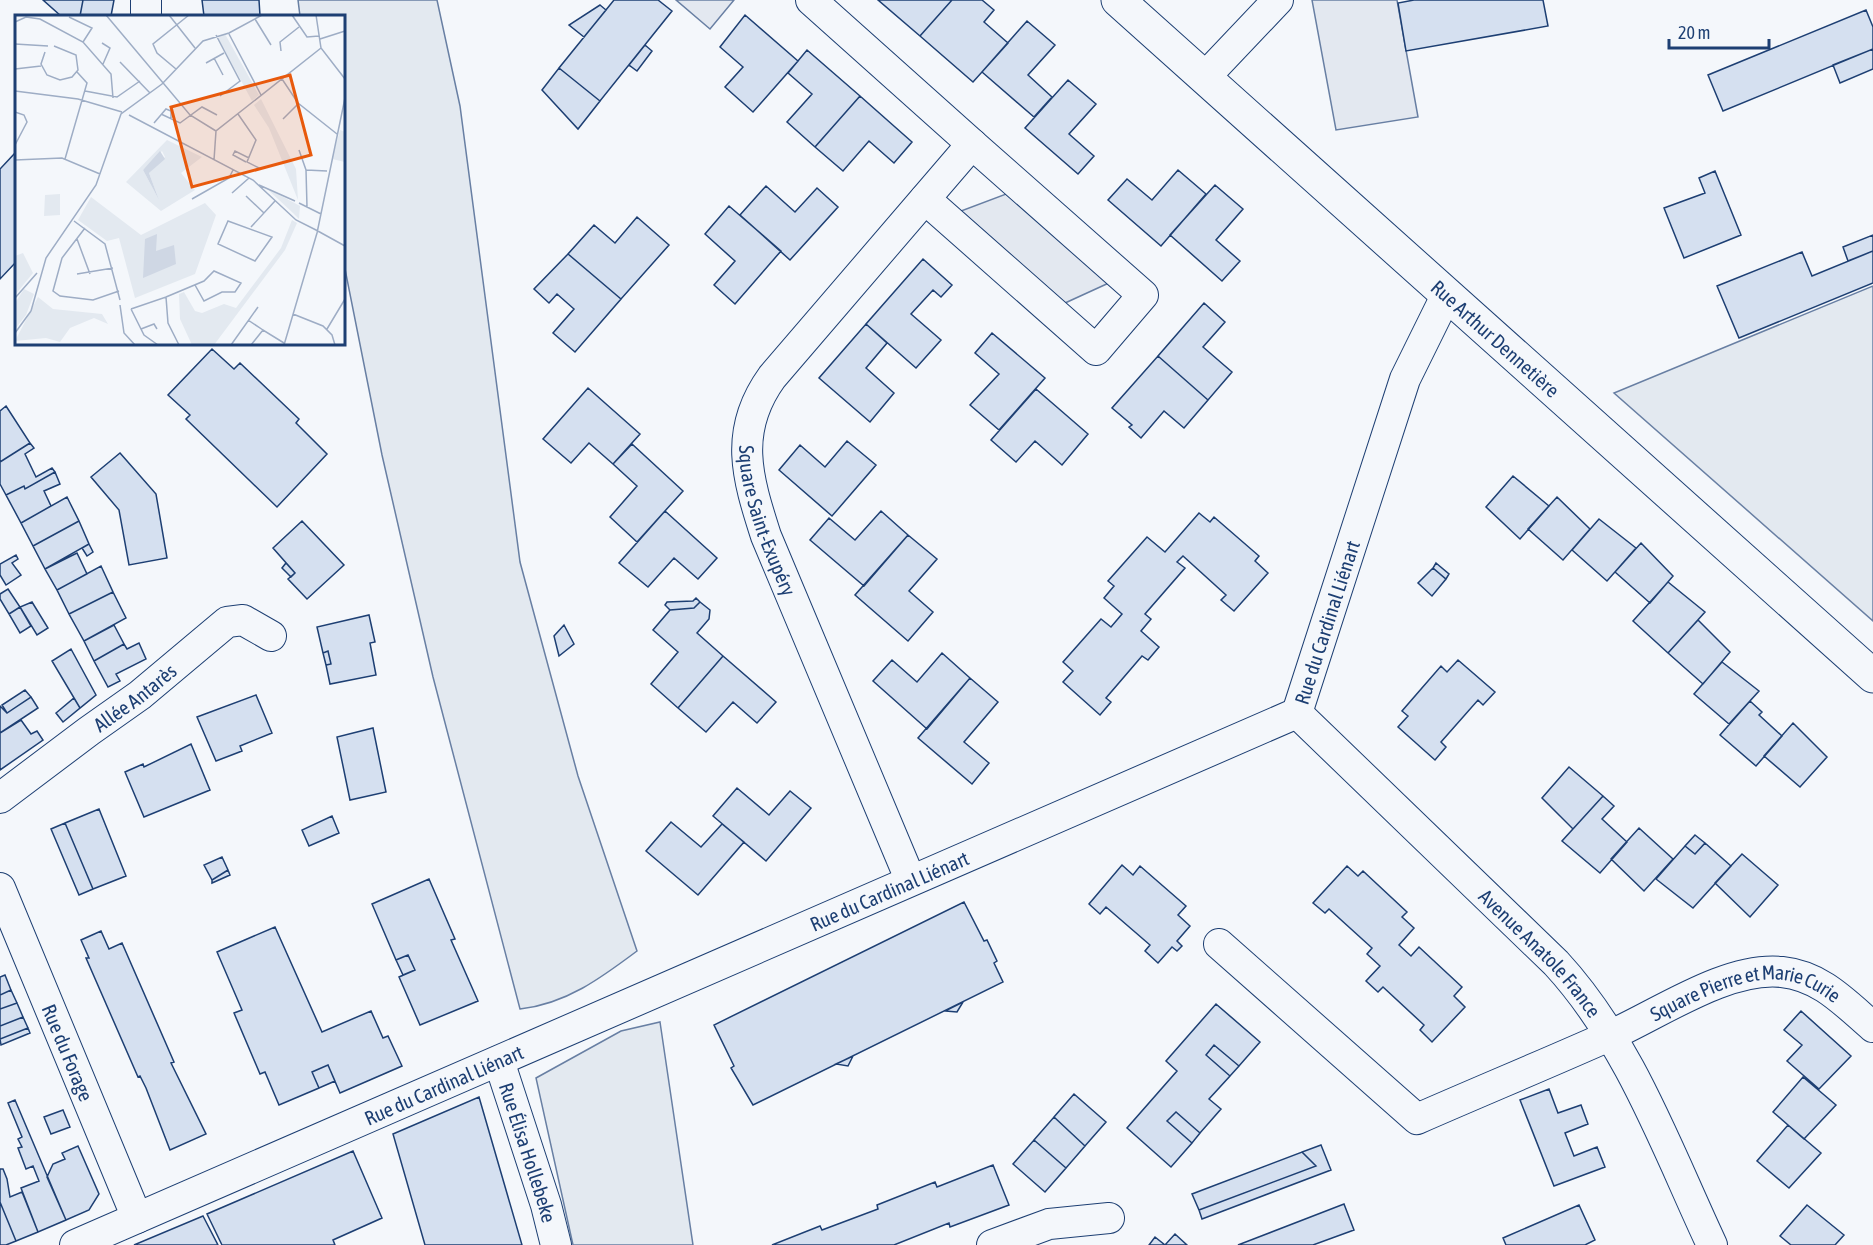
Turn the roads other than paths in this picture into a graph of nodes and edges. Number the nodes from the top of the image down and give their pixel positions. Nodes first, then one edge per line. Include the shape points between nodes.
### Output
1 (811, 0) edge
2 (1118, 0) edge
3 (1278, 0) edge
4 (1204, 78) junction
5 (972, 144) junction
6 (925, 199) junction
7 (1446, 296) junction
8 (272, 636) dead end
9 (1873, 676) edge
10 (1297, 712) junction
11 (0, 798) edge
12 (910, 879) junction
13 (0, 888) edge
14 (1219, 944) dead end
15 (1873, 1027) edge
16 (1611, 1035) junction
17 (508, 1057) junction
18 (137, 1218) junction
19 (1109, 1218) dead end
20 (75, 1245) edge
21 (556, 1245) edge
22 (992, 1245) edge
23 (1712, 1245) edge

1 - 5 street
2 - 4 street, Rue Arthur Dennetière
3 - 4 street
4 - 7 street, Rue Arthur Dennetière
5 - 6 street, Square Saint-Exupéry
5 - 6 street via 1143,296 1096,350
6 - 12 street, Square Saint-Exupéry via 772,377 760,394 747,432 752,489 766,536
7 - 9 street, Rue Arthur Dennetière
7 - 10 street, Rue du Cardinal Liénart via 1405,379
8 - 11 street, Allée Antarès via 243,620 227,622 140,695
10 - 12 street, Rue du Cardinal Liénart
10 - 16 street, Avenue Anatole France via 1556,963 1582,992
12 - 17 street, Rue du Cardinal Liénart
13 - 18 street, Rue du Forage
14 - 16 street, Square Pierre et Marie Curie via 1417,1119
15 - 16 street, Square Pierre et Marie Curie via 1822,984 1804,976 1774,971 1732,977
16 - 23 street, Avenue Anatole France
17 - 18 street, Rue du Cardinal Liénart
17 - 21 street, Rue Élisa Hollebeke
18 - 20 street, Rue du Cardinal Liénart
19 - 22 street via 1049,1224

